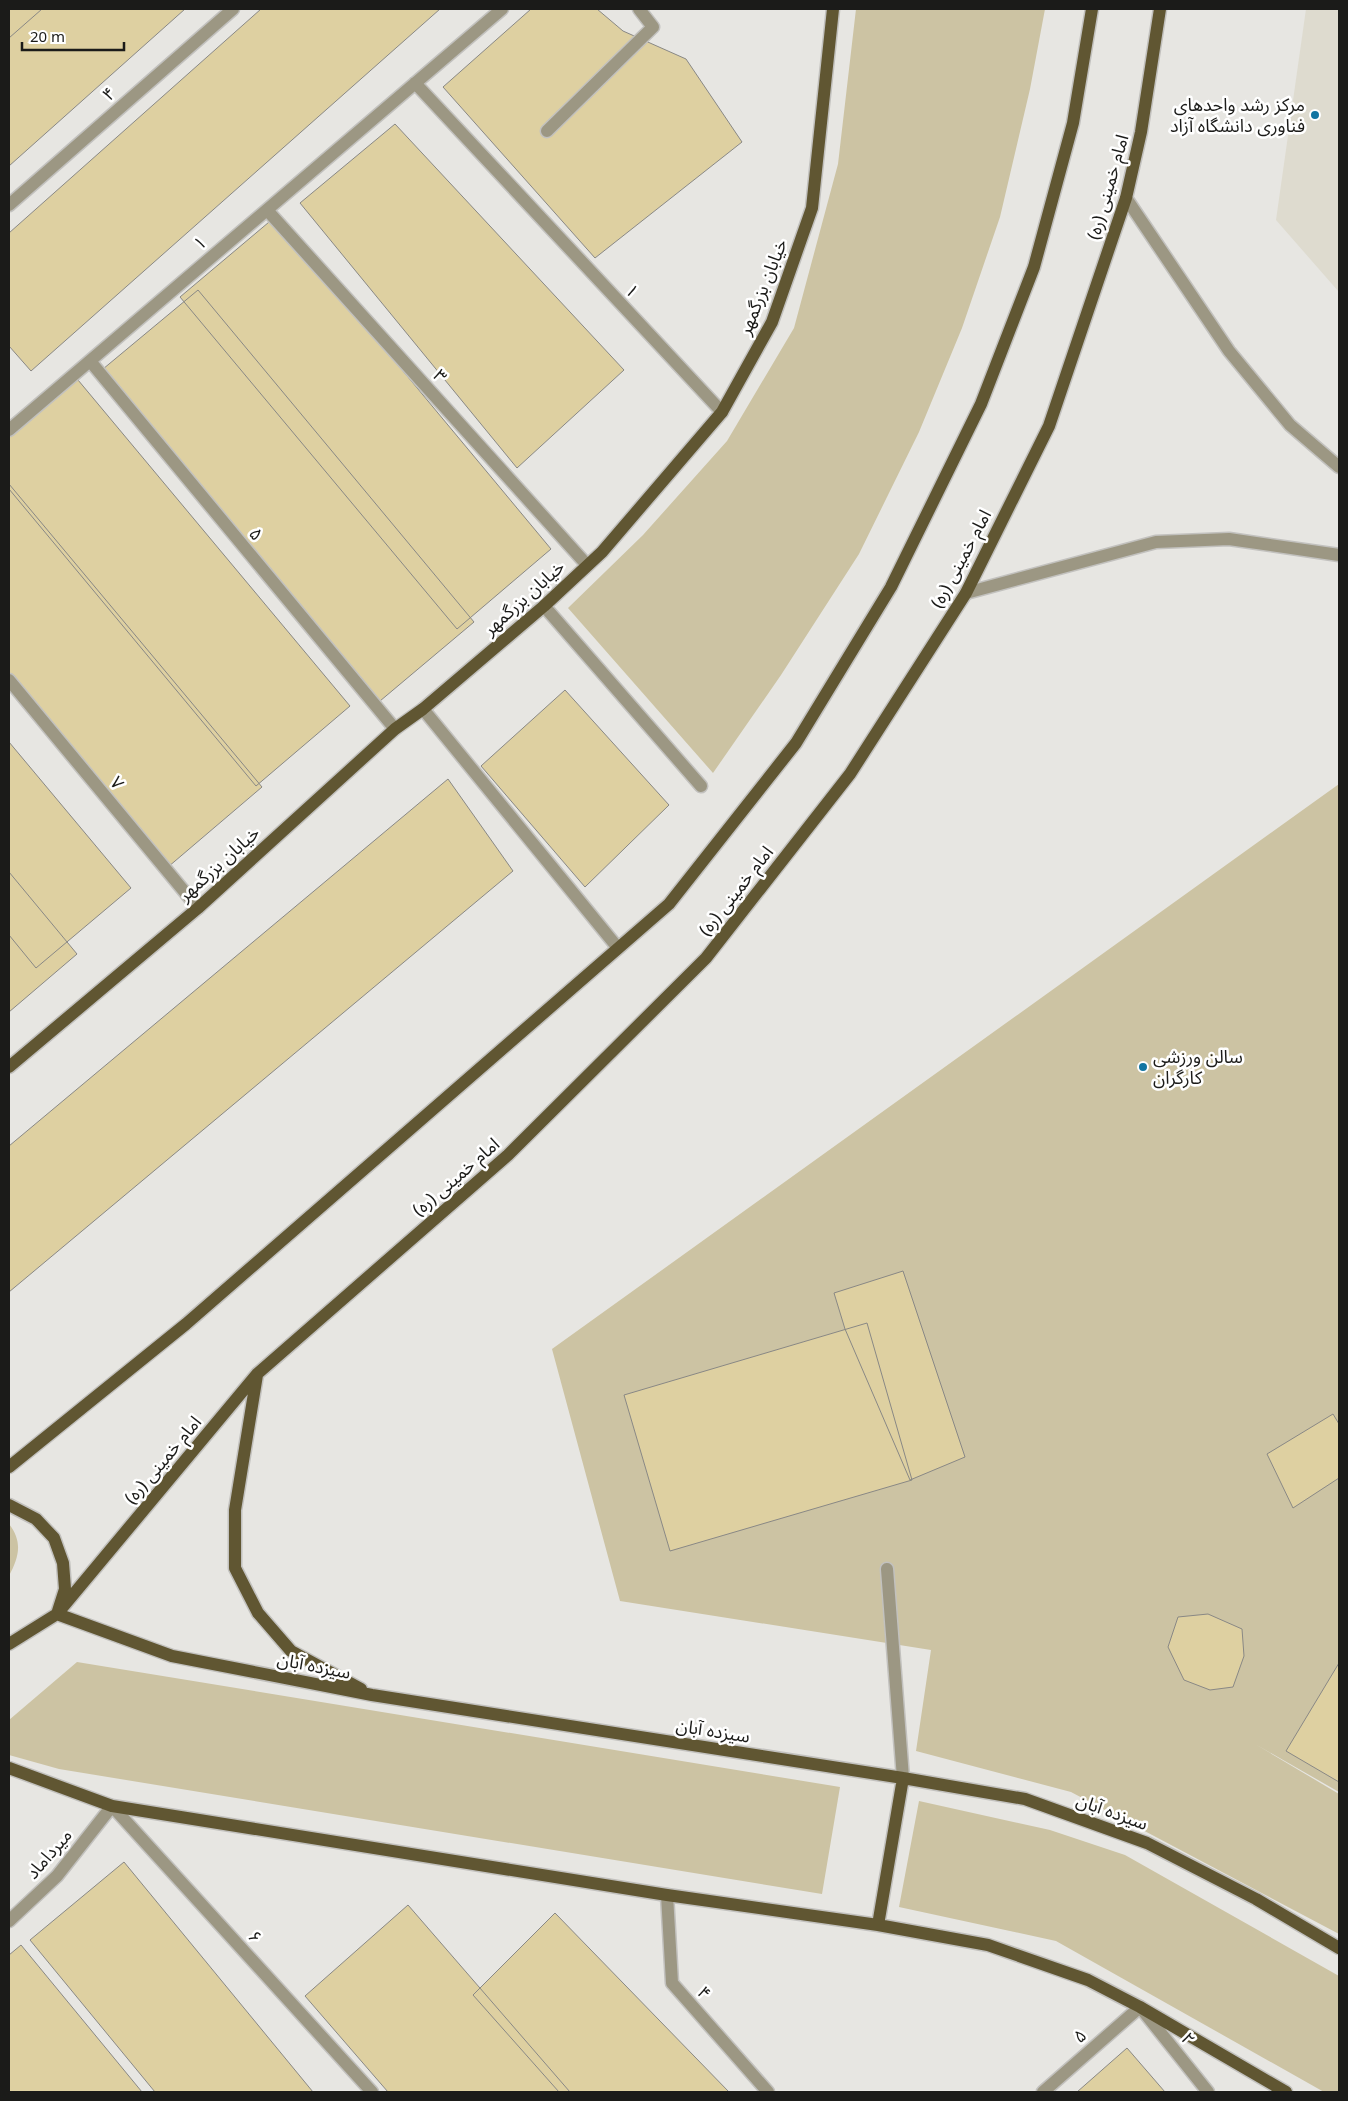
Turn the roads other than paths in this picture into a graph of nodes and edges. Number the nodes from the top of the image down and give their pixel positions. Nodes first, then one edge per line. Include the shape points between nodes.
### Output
1 (233, 9) edge
2 (502, 9) edge
3 (639, 9) edge
4 (833, 9) edge
5 (1092, 9) edge
6 (1160, 9) edge
7 (414, 83) junction
8 (547, 131) dead end
9 (1126, 198) junction
10 (9, 205) edge
11 (267, 210) junction
12 (90, 361) junction
13 (722, 412) junction
14 (9, 430) edge
15 (1339, 467) edge
16 (1339, 555) edge
17 (586, 565) junction
18 (966, 593) junction
19 (544, 606) junction
20 (9, 680) edge
21 (423, 709) junction
22 (395, 729) junction
23 (701, 786) dead end
24 (198, 908) junction
25 (618, 948) junction
26 (9, 1067) edge
27 (257, 1374) junction
28 (9, 1467) edge
29 (9, 1505) edge
30 (887, 1570) dead end
31 (57, 1614) junction
32 (9, 1644) edge
33 (372, 1695) junction
34 (9, 1768) edge
35 (902, 1778) junction
36 (112, 1806) junction
37 (667, 1895) junction
38 (9, 1921) edge
39 (878, 1925) junction
40 (1339, 1948) edge
41 (1140, 2007) junction
42 (372, 2092) edge
43 (768, 2092) edge
44 (1043, 2092) edge
45 (1208, 2092) edge
46 (1286, 2092) edge

1 - 10 street, ۴
2 - 7 street, ۱
3 - 8 street via 653,28
4 - 13 main road, خیابان بزرگمهر via 812,208 772,322
5 - 25 main road via 1073,123 1034,267 981,404 891,587 796,743 669,904
6 - 9 main road, امام خمینی (ره) via 1141,132
7 - 11 street, ۱
7 - 13 street, ۱
9 - 15 street via 1229,351 1290,425
9 - 18 main road, امام خمینی (ره) via 1049,426
11 - 12 street, ۱
11 - 17 street, ۳
12 - 14 street, ۱
12 - 22 street, ۵
13 - 17 main road, خیابان بزرگمهر via 602,552
16 - 18 street via 1229,539 1156,542
17 - 19 main road, خیابان بزرگمهر
18 - 27 main road, امام خمینی (ره) via 850,774 706,958 508,1155
19 - 21 main road, خیابان بزرگمهر
19 - 23 street
20 - 24 street, ۷
21 - 22 main road, خیابان بزرگمهر
21 - 25 street
22 - 24 main road, خیابان بزرگمهر
24 - 26 main road, خیابان بزرگمهر
25 - 28 main road via 194,1317
27 - 31 main road, امام خمینی (ره)
27 - 33 main road via 235,1510 235,1568 258,1613 291,1651
29 - 31 main road via 36,1518 54,1538 63,1563 65,1589
30 - 35 street
31 - 32 main road, امام خمینی (ره)
31 - 33 main road, سیزده آبان via 172,1656
33 - 35 main road, سیزده آبان
34 - 36 main road
35 - 39 main road
35 - 40 main road, سیزده آبان via 1026,1800 1147,1843 1256,1899
36 - 37 main road
36 - 38 street, میرداماد via 56,1876
36 - 42 street, ۶
37 - 39 main road
37 - 43 street, ۴ via 672,1983
39 - 41 main road via 988,1944 1088,1980
41 - 44 street, ۵
41 - 45 street, ۲
41 - 46 main road

